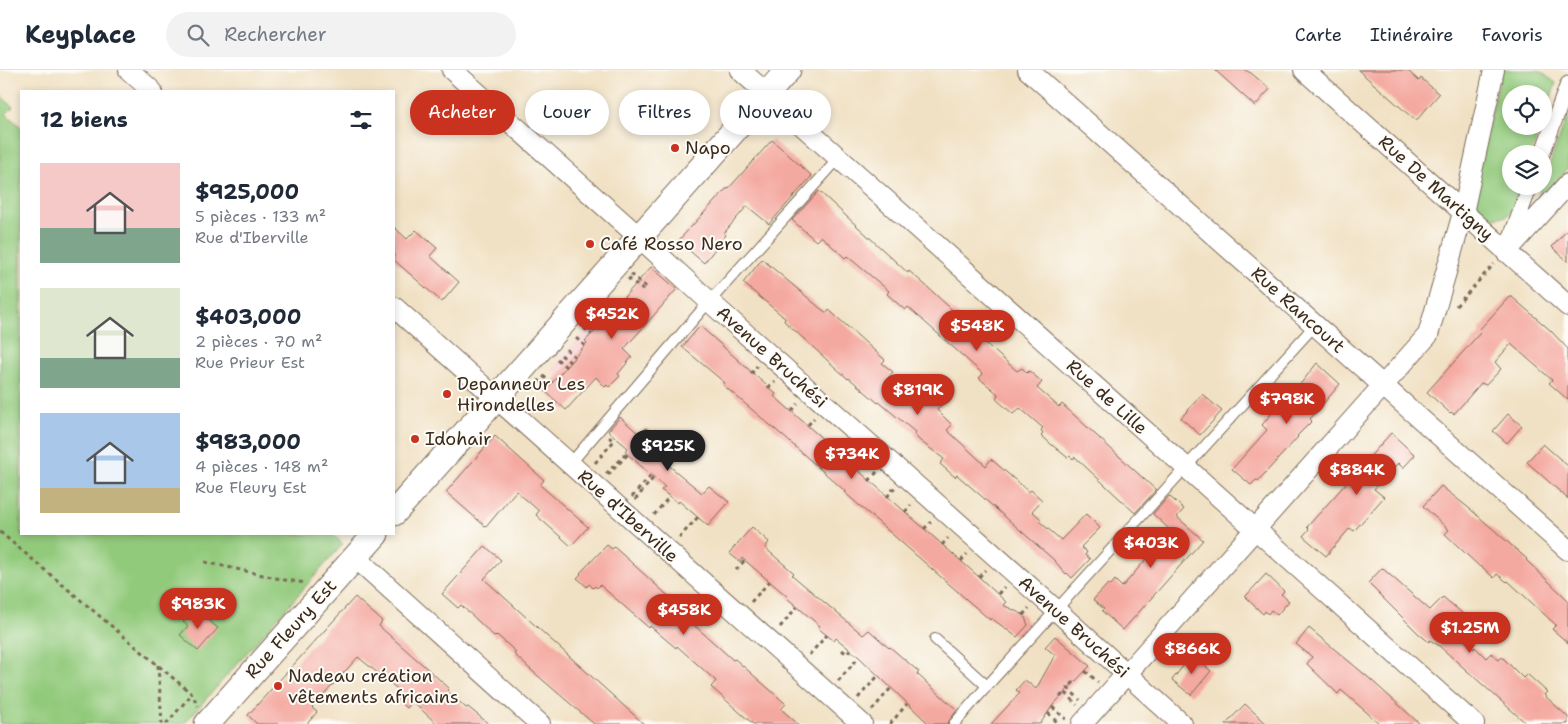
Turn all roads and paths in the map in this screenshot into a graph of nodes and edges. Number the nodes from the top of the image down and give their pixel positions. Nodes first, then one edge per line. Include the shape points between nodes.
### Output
1 (129, 70) edge
2 (452, 70) edge
3 (740, 70) edge
4 (788, 70) edge
5 (1028, 70) edge
6 (1304, 70) edge
7 (1494, 70) edge
8 (1568, 84) edge
9 (151, 90) edge
10 (762, 90) edge
11 (770, 90) edge
12 (730, 135) edge
13 (813, 135) edge
14 (1545, 145) edge
15 (839, 158) junction
16 (1568, 184) edge
17 (1527, 195) edge
18 (1464, 213) junction
19 (639, 237) junction
20 (1506, 252) junction
21 (628, 274) dead end
22 (644, 288) dead end
23 (610, 295) dead end
24 (710, 302) junction
25 (619, 303) dead end
26 (1568, 306) edge
27 (1454, 307) dead end
28 (395, 308) edge
29 (619, 313) dead end
30 (594, 314) dead end
31 (615, 318) dead end
32 (602, 321) dead end
33 (1315, 325) junction
34 (583, 327) dead end
35 (591, 334) dead end
36 (574, 337) dead end
37 (585, 346) dead end
38 (565, 348) dead end
39 (560, 354) dead end
40 (575, 357) dead end
41 (556, 359) dead end
42 (570, 362) dead end
43 (759, 365) dead end
44 (566, 367) dead end
45 (751, 374) dead end
46 (542, 375) dead end
47 (538, 380) dead end
48 (776, 380) dead end
49 (552, 383) dead end
50 (1384, 386) junction
51 (548, 388) dead end
52 (768, 388) dead end
53 (496, 398) junction
54 (800, 402) dead end
55 (792, 411) dead end
56 (816, 416) dead end
57 (808, 425) dead end
58 (612, 434) dead end
59 (841, 438) dead end
60 (833, 448) dead end
61 (857, 452) dead end
62 (627, 453) dead end
63 (849, 462) dead end
64 (570, 464) junction
65 (595, 464) dead end
66 (1185, 467) junction
67 (878, 471) dead end
68 (607, 474) dead end
69 (652, 476) dead end
70 (869, 481) dead end
71 (895, 487) dead end
72 (669, 497) dead end
73 (887, 497) dead end
74 (633, 498) dead end
75 (913, 503) dead end
76 (395, 512) edge
77 (906, 512) dead end
78 (653, 516) dead end
79 (698, 517) dead end
80 (933, 520) dead end
81 (924, 529) dead end
82 (1256, 530) junction
83 (0, 532) edge
84 (375, 535) edge
85 (950, 535) dead end
86 (679, 538) dead end
87 (942, 545) dead end
88 (1568, 550) edge
89 (969, 552) dead end
90 (355, 557) junction
91 (745, 560) dead end
92 (961, 561) dead end
93 (205, 562) dead end
94 (987, 568) dead end
95 (736, 570) dead end
96 (979, 577) dead end
97 (770, 581) dead end
98 (1006, 585) dead end
99 (329, 586) junction
100 (998, 594) dead end
101 (751, 602) dead end
102 (797, 607) dead end
103 (1030, 607) dead end
104 (1056, 610) junction
105 (1023, 615) dead end
106 (779, 628) dead end
107 (827, 634) dead end
108 (935, 639) dead end
109 (842, 650) dead end
110 (850, 650) dead end
111 (809, 655) dead end
112 (859, 657) dead end
113 (158, 665) junction
114 (1085, 671) dead end
115 (1126, 674) junction
116 (878, 676) dead end
117 (838, 681) dead end
118 (1074, 682) dead end
119 (1099, 683) dead end
120 (987, 686) junction
121 (892, 688) dead end
122 (192, 694) junction
123 (1060, 697) dead end
124 (858, 698) dead end
125 (1082, 702) dead end
126 (907, 704) dead end
127 (1052, 707) dead end
128 (1048, 713) dead end
129 (1076, 716) edge
130 (867, 717) edge
131 (164, 724) edge
132 (208, 724) edge
133 (540, 724) edge
134 (890, 724) edge
135 (954, 724) edge
136 (1059, 724) edge
137 (1182, 724) edge
138 (1474, 724) edge

1 - 9 street
2 - 19 street, Avenue Bruchési
3 - 10 street, Rue de Lille
4 - 11 street
5 - 33 street, Rue Rancourt
6 - 18 street, Rue De Martigny
7 - 18 street
8 - 14 street
12 - 19 street
13 - 15 street, Rue de Lille
15 - 24 lane
15 - 66 street, Rue de Lille
16 - 20 street
17 - 20 street
18 - 20 street, Rue De Martigny
18 - 50 street via 1428,335
19 - 24 street, Avenue Bruchési
19 - 53 street
20 - 26 street, Rue De Martigny
20 - 27 path
21 - 22 path
23 - 25 path
24 - 64 lane
24 - 104 street, Avenue Bruchési
28 - 53 street, Rue d'Iberville
29 - 31 path via 603,304
30 - 32 path
33 - 50 street, Rue Rancourt
33 - 66 lane
34 - 35 path
36 - 37 path
38 - 40 path
39 - 42 path
41 - 44 path
43 - 45 path
46 - 49 path
47 - 51 path
48 - 52 path
50 - 82 street
50 - 88 street, Rue Rancourt
53 - 64 street, Rue d'Iberville
53 - 76 street
54 - 55 path
56 - 57 path
58 - 65 path via 610,438 614,441
59 - 60 path
61 - 63 path
62 - 68 path
64 - 130 street, Rue d'Iberville
66 - 82 street, Rue de Lille
66 - 104 lane
67 - 70 path
69 - 74 path
71 - 73 path
72 - 78 path
75 - 77 path
79 - 86 path
80 - 81 path
82 - 115 street
82 - 138 street, Rue de Lille
83 - 113 path
84 - 90 street, Rue Fleury Est
85 - 87 path
89 - 92 path
90 - 99 street, Rue Fleury Est
90 - 133 street
91 - 95 path
93 - 99 path
94 - 96 path
97 - 101 path
98 - 100 path
99 - 132 street, Rue Fleury Est
102 - 106 path
103 - 105 path
104 - 115 street, Avenue Bruchési
104 - 120 lane
107 - 111 path
108 - 120 lane
109 - 110 path via 847,654
112 - 117 path
113 - 122 path
113 - 131 path
114 - 119 path
115 - 129 street
115 - 137 street, Avenue Bruchési
116 - 124 path
118 - 125 path via 1068,688
120 - 135 lane
121 - 130 path
122 - 131 path
122 - 132 path
123 - 129 path via 1064,692
126 - 134 path
127 - 129 path
128 - 136 path

